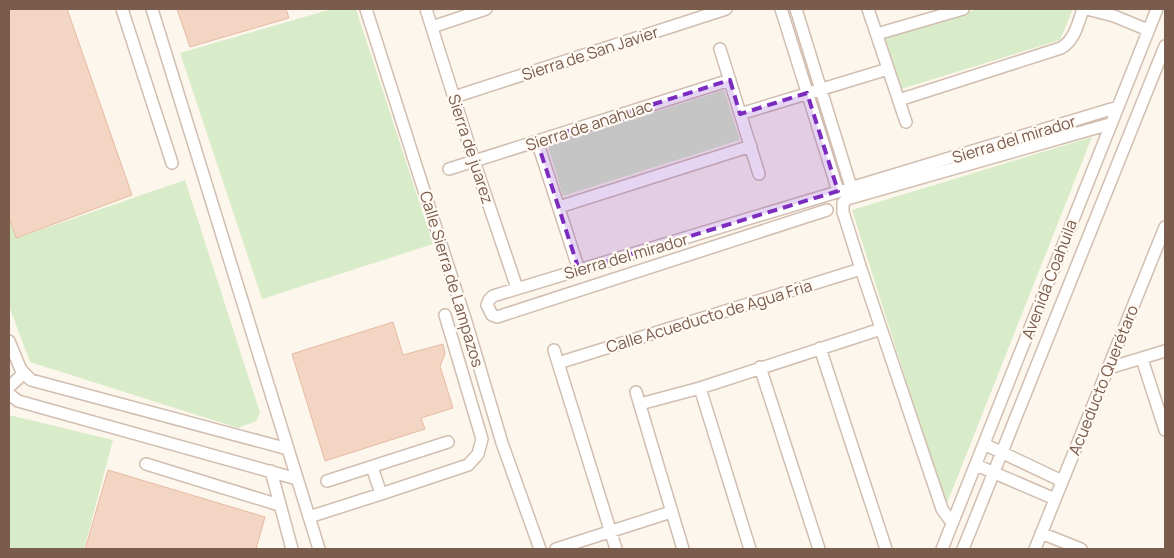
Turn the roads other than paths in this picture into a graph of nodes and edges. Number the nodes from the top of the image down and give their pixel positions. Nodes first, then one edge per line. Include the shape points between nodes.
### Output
1 (122, 9) edge
2 (152, 9) edge
3 (366, 9) edge
4 (426, 9) edge
5 (486, 9) edge
6 (726, 9) edge
7 (782, 9) edge
8 (796, 9) edge
9 (868, 9) edge
10 (963, 9) edge
11 (1083, 9) edge
12 (1087, 9) edge
13 (1157, 9) edge
14 (432, 27) junction
15 (1148, 30) junction
16 (877, 34) junction
17 (1165, 46) edge
18 (720, 50) dead end
19 (888, 69) junction
20 (730, 80) junction
21 (821, 89) junction
22 (807, 93) junction
23 (454, 97) junction
24 (899, 100) junction
25 (1118, 107) junction
26 (740, 114) junction
27 (906, 122) dead end
28 (1110, 124) junction
29 (537, 141) junction
30 (751, 146) junction
31 (474, 162) junction
32 (172, 163) dead end
33 (449, 169) dead end
34 (759, 174) dead end
35 (851, 187) junction
36 (838, 191) junction
37 (559, 207) junction
38 (827, 210) dead end
39 (1165, 227) edge
40 (710, 231) junction
41 (714, 246) junction
42 (861, 269) junction
43 (579, 270) junction
44 (517, 288) junction
45 (445, 315) dead end
46 (881, 329) junction
47 (9, 340) edge
48 (820, 348) junction
49 (554, 350) dead end
50 (1165, 351) edge
51 (1142, 359) junction
52 (558, 363) junction
53 (760, 367) junction
54 (1109, 368) junction
55 (24, 374) junction
56 (9, 387) edge
57 (700, 388) junction
58 (636, 392) dead end
59 (9, 394) edge
60 (640, 404) junction
61 (1165, 430) edge
62 (448, 442) dead end
63 (984, 444) junction
64 (288, 449) junction
65 (1001, 452) junction
66 (146, 464) dead end
67 (976, 465) junction
68 (372, 467) junction
69 (271, 471) junction
70 (993, 472) junction
71 (297, 479) junction
72 (327, 481) dead end
73 (1062, 481) junction
74 (382, 494) junction
75 (1054, 499) junction
76 (279, 505) junction
77 (671, 512) junction
78 (309, 517) junction
79 (952, 523) junction
80 (610, 532) junction
81 (1041, 533) junction
82 (292, 549) edge
83 (319, 549) edge
84 (540, 549) edge
85 (556, 549) edge
86 (616, 549) edge
87 (683, 549) edge
88 (750, 549) edge
89 (819, 549) edge
90 (886, 549) edge
91 (942, 549) edge
92 (963, 549) edge
93 (1035, 549) edge
94 (1081, 549) edge

1 - 32 street
2 - 64 street
3 - 84 street, Calle Sierra de Lampazos via 502,443
4 - 14 street, Sierra de juarez
5 - 14 street
6 - 23 street, Sierra de San Javier
7 - 22 street
8 - 21 street
9 - 16 street
10 - 16 street
11 - 24 street via 1073,36 1061,48
12 - 15 street
13 - 15 street, Avenida Coahuila
14 - 23 street, Sierra de juarez
15 - 25 street, Avenida Coahuila
16 - 19 street
17 - 65 street, Avenida Coahuila
18 - 20 street
19 - 21 street
19 - 24 street
20 - 26 street
20 - 29 street, Sierra de anahuac
21 - 22 street
21 - 35 street
22 - 26 street
22 - 36 street
23 - 31 street, Sierra de juarez
24 - 27 street
25 - 28 street, Avenida Coahuila
25 - 35 street, Sierra del mirador
26 - 30 street
28 - 42 street, Sierra del mirador via 848,199 842,203 843,212
28 - 63 street, Avenida Coahuila
29 - 31 street, Sierra de anahuac
29 - 37 street
30 - 34 street
30 - 37 street
31 - 33 street, Sierra de anahuac
31 - 44 street, Sierra de juarez
35 - 36 street, Sierra del mirador
36 - 40 street, Sierra del mirador
37 - 43 street
38 - 41 street, Sierra del mirador
39 - 54 street, Acueducto Querétaro
40 - 41 street
40 - 43 street, Sierra del mirador
41 - 44 street, Sierra del mirador via 498,317 492,315 488,300
42 - 46 street
42 - 52 street, Calle Acueducto de Agua Fria
43 - 44 street, Sierra del mirador
45 - 74 street via 482,439 481,446 468,465
46 - 48 street
46 - 79 street via 942,509
47 - 55 street
48 - 53 street
48 - 90 street
49 - 52 street
50 - 51 street
51 - 54 street
51 - 61 street
52 - 80 street
53 - 57 street
53 - 89 street
54 - 73 street, Acueducto Querétaro
55 - 56 street
55 - 64 street via 31,380
57 - 60 street
57 - 88 street
58 - 60 street
59 - 69 street via 18,400
60 - 77 street
62 - 68 street
63 - 65 street
63 - 67 street, Avenida Coahuila
64 - 71 street
65 - 70 street, Avenida Coahuila
65 - 73 street
66 - 76 street
67 - 70 street
67 - 79 street, Avenida Coahuila
68 - 72 street
68 - 74 street
69 - 71 street
69 - 76 street
70 - 75 street
70 - 92 street, Avenida Coahuila
71 - 78 street
73 - 75 street, Acueducto Querétaro
74 - 78 street
75 - 81 street, Acueducto Querétaro
76 - 82 street
77 - 80 street
77 - 87 street
78 - 83 street
79 - 91 street, Avenida Coahuila
80 - 85 street
80 - 86 street
81 - 93 street, Acueducto Querétaro
81 - 94 street

